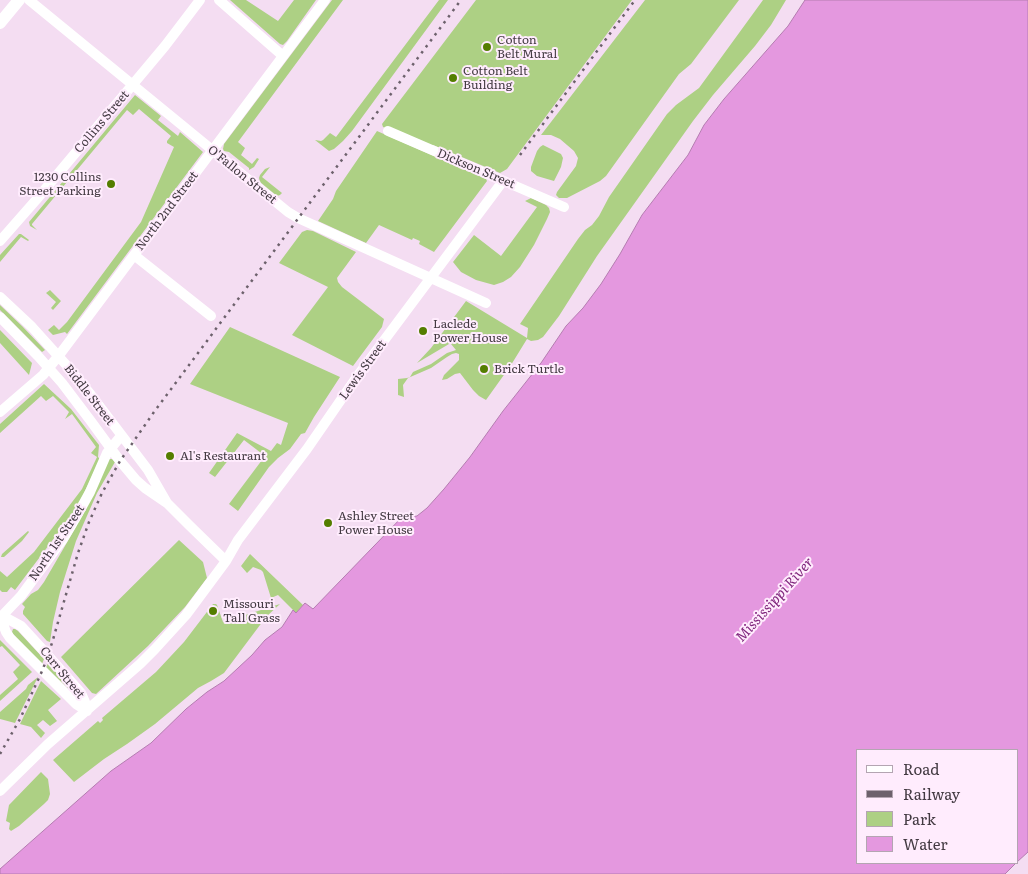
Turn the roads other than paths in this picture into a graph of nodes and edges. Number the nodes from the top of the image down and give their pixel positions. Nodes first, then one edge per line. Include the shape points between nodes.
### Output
1 (19, 0) edge
2 (30, 0) edge
3 (200, 0) edge
4 (219, 0) edge
5 (325, 0) edge
6 (0, 23) edge
7 (283, 56) junction
8 (133, 85) junction
9 (388, 131) dead end
10 (212, 151) junction
11 (503, 181) junction
12 (564, 207) dead end
13 (0, 241) edge
14 (134, 254) junction
15 (430, 278) junction
16 (0, 297) edge
17 (486, 303) dead end
18 (211, 316) dead end
19 (0, 318) edge
20 (58, 356) junction
21 (49, 368) junction
22 (0, 412) edge
23 (121, 436) junction
24 (111, 448) junction
25 (167, 502) junction
26 (226, 561) junction
27 (0, 617) edge
28 (87, 711) junction
29 (0, 792) edge

1 - 6 main road
2 - 8 street, O'Fallon Street
3 - 8 street, Collins Street
4 - 7 street
5 - 7 street, North 2nd Street
7 - 10 street, North 2nd Street
8 - 10 street, O'Fallon Street
8 - 13 street, Collins Street
9 - 11 street, Dickson Street
10 - 14 street, North 2nd Street
10 - 15 street, O'Fallon Street via 298,218
11 - 12 street, Dickson Street
11 - 15 street, Lewis Street
14 - 18 street
14 - 20 street, North 2nd Street
15 - 17 street, O'Fallon Street
15 - 26 street, Lewis Street
16 - 20 street, Biddle Street
19 - 21 street, Biddle Street
20 - 21 street, North 2nd Street
20 - 23 street, Biddle Street
21 - 22 street, North 2nd Street
21 - 24 street, Biddle Street
23 - 24 street, North 1st Street
23 - 25 street, Biddle Street via 148,470
24 - 25 street, Biddle Street via 136,480
24 - 27 street, North 1st Street via 63,539 21,596
25 - 26 street, Biddle Street
26 - 28 street, Lewis Street via 186,615 155,649
27 - 28 street, Carr Street via 10,638
27 - 28 street, Carr Street via 21,626 81,693
28 - 29 street, Lewis Street

